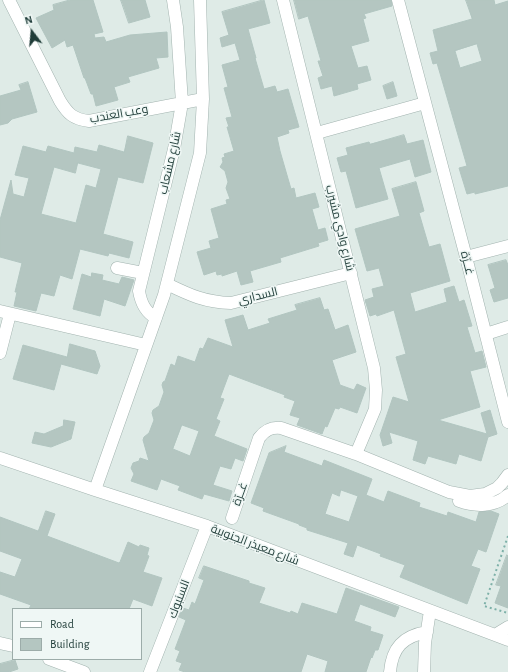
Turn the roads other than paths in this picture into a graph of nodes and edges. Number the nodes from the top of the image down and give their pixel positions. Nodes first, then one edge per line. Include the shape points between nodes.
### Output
1 (9, 0) edge
2 (172, 0) edge
3 (200, 0) edge
4 (283, 0) edge
5 (398, 0) edge
6 (203, 99) junction
7 (182, 103) junction
8 (425, 103) junction
9 (317, 132) junction
10 (508, 246) edge
11 (466, 257) junction
12 (117, 268) dead end
13 (143, 273) junction
14 (351, 273) junction
15 (167, 284) junction
16 (5, 313) edge
17 (156, 318) junction
18 (508, 327) edge
19 (486, 334) junction
20 (146, 345) junction
21 (0, 354) edge
22 (508, 422) edge
23 (356, 454) junction
24 (0, 458) edge
25 (508, 475) edge
26 (95, 490) junction
27 (450, 492) junction
28 (508, 495) edge
29 (232, 518) dead end
30 (207, 526) junction
31 (430, 611) junction
32 (508, 626) edge
33 (427, 632) junction
34 (495, 635) junction
35 (508, 640) edge
36 (0, 643) edge
37 (12, 646) edge
38 (52, 660) edge
39 (84, 672) edge
40 (150, 672) edge
41 (390, 672) edge
42 (424, 672) edge

1 - 7 street, وعب العندب via 60,100 67,112 78,119 89,121
2 - 7 street, شارع مشعاب via 177,27
3 - 6 street, شارع مشعاب
4 - 9 street, شارع وادي مشيرب
5 - 8 street, غــرّة
6 - 7 street, وعب العندب
6 - 15 street, شارع مشعاب via 200,153
7 - 13 street, شارع مشعاب via 174,149
8 - 9 street
8 - 11 street, غــرّة
9 - 14 street, شارع وادي مشيرب
10 - 11 street
11 - 19 street, غــرّة
12 - 13 street
13 - 17 street, شارع مشعاب via 140,298 148,314
14 - 15 street, السداري via 231,303 197,298
14 - 23 street, شارع وادي مشيرب via 374,368 376,390 375,409
15 - 17 street, شارع مشعاب
16 - 20 street
16 - 21 street
17 - 20 street, شارع مشعاب
18 - 19 street
19 - 22 street, غــرّة
20 - 26 street, شارع مشعاب
23 - 27 street, غــرّة
23 - 29 street, غــرّة via 281,428 268,429 259,438
24 - 26 street, شارع معيذر الجنوبية
25 - 27 street, غــرّة via 497,488 484,494 470,496
26 - 30 street, شارع معيذر الجنوبية
27 - 28 street, غــرّة via 461,502 480,505 493,504
30 - 31 street, شارع معيذر الجنوبية
30 - 40 street, السنبوك
31 - 33 street
31 - 34 street, شارع معيذر الجنوبية
32 - 34 street
33 - 41 street via 413,635 399,646 393,657
33 - 42 street
34 - 35 street, شارع معيذر الجنوبية
36 - 37 street
38 - 39 street

